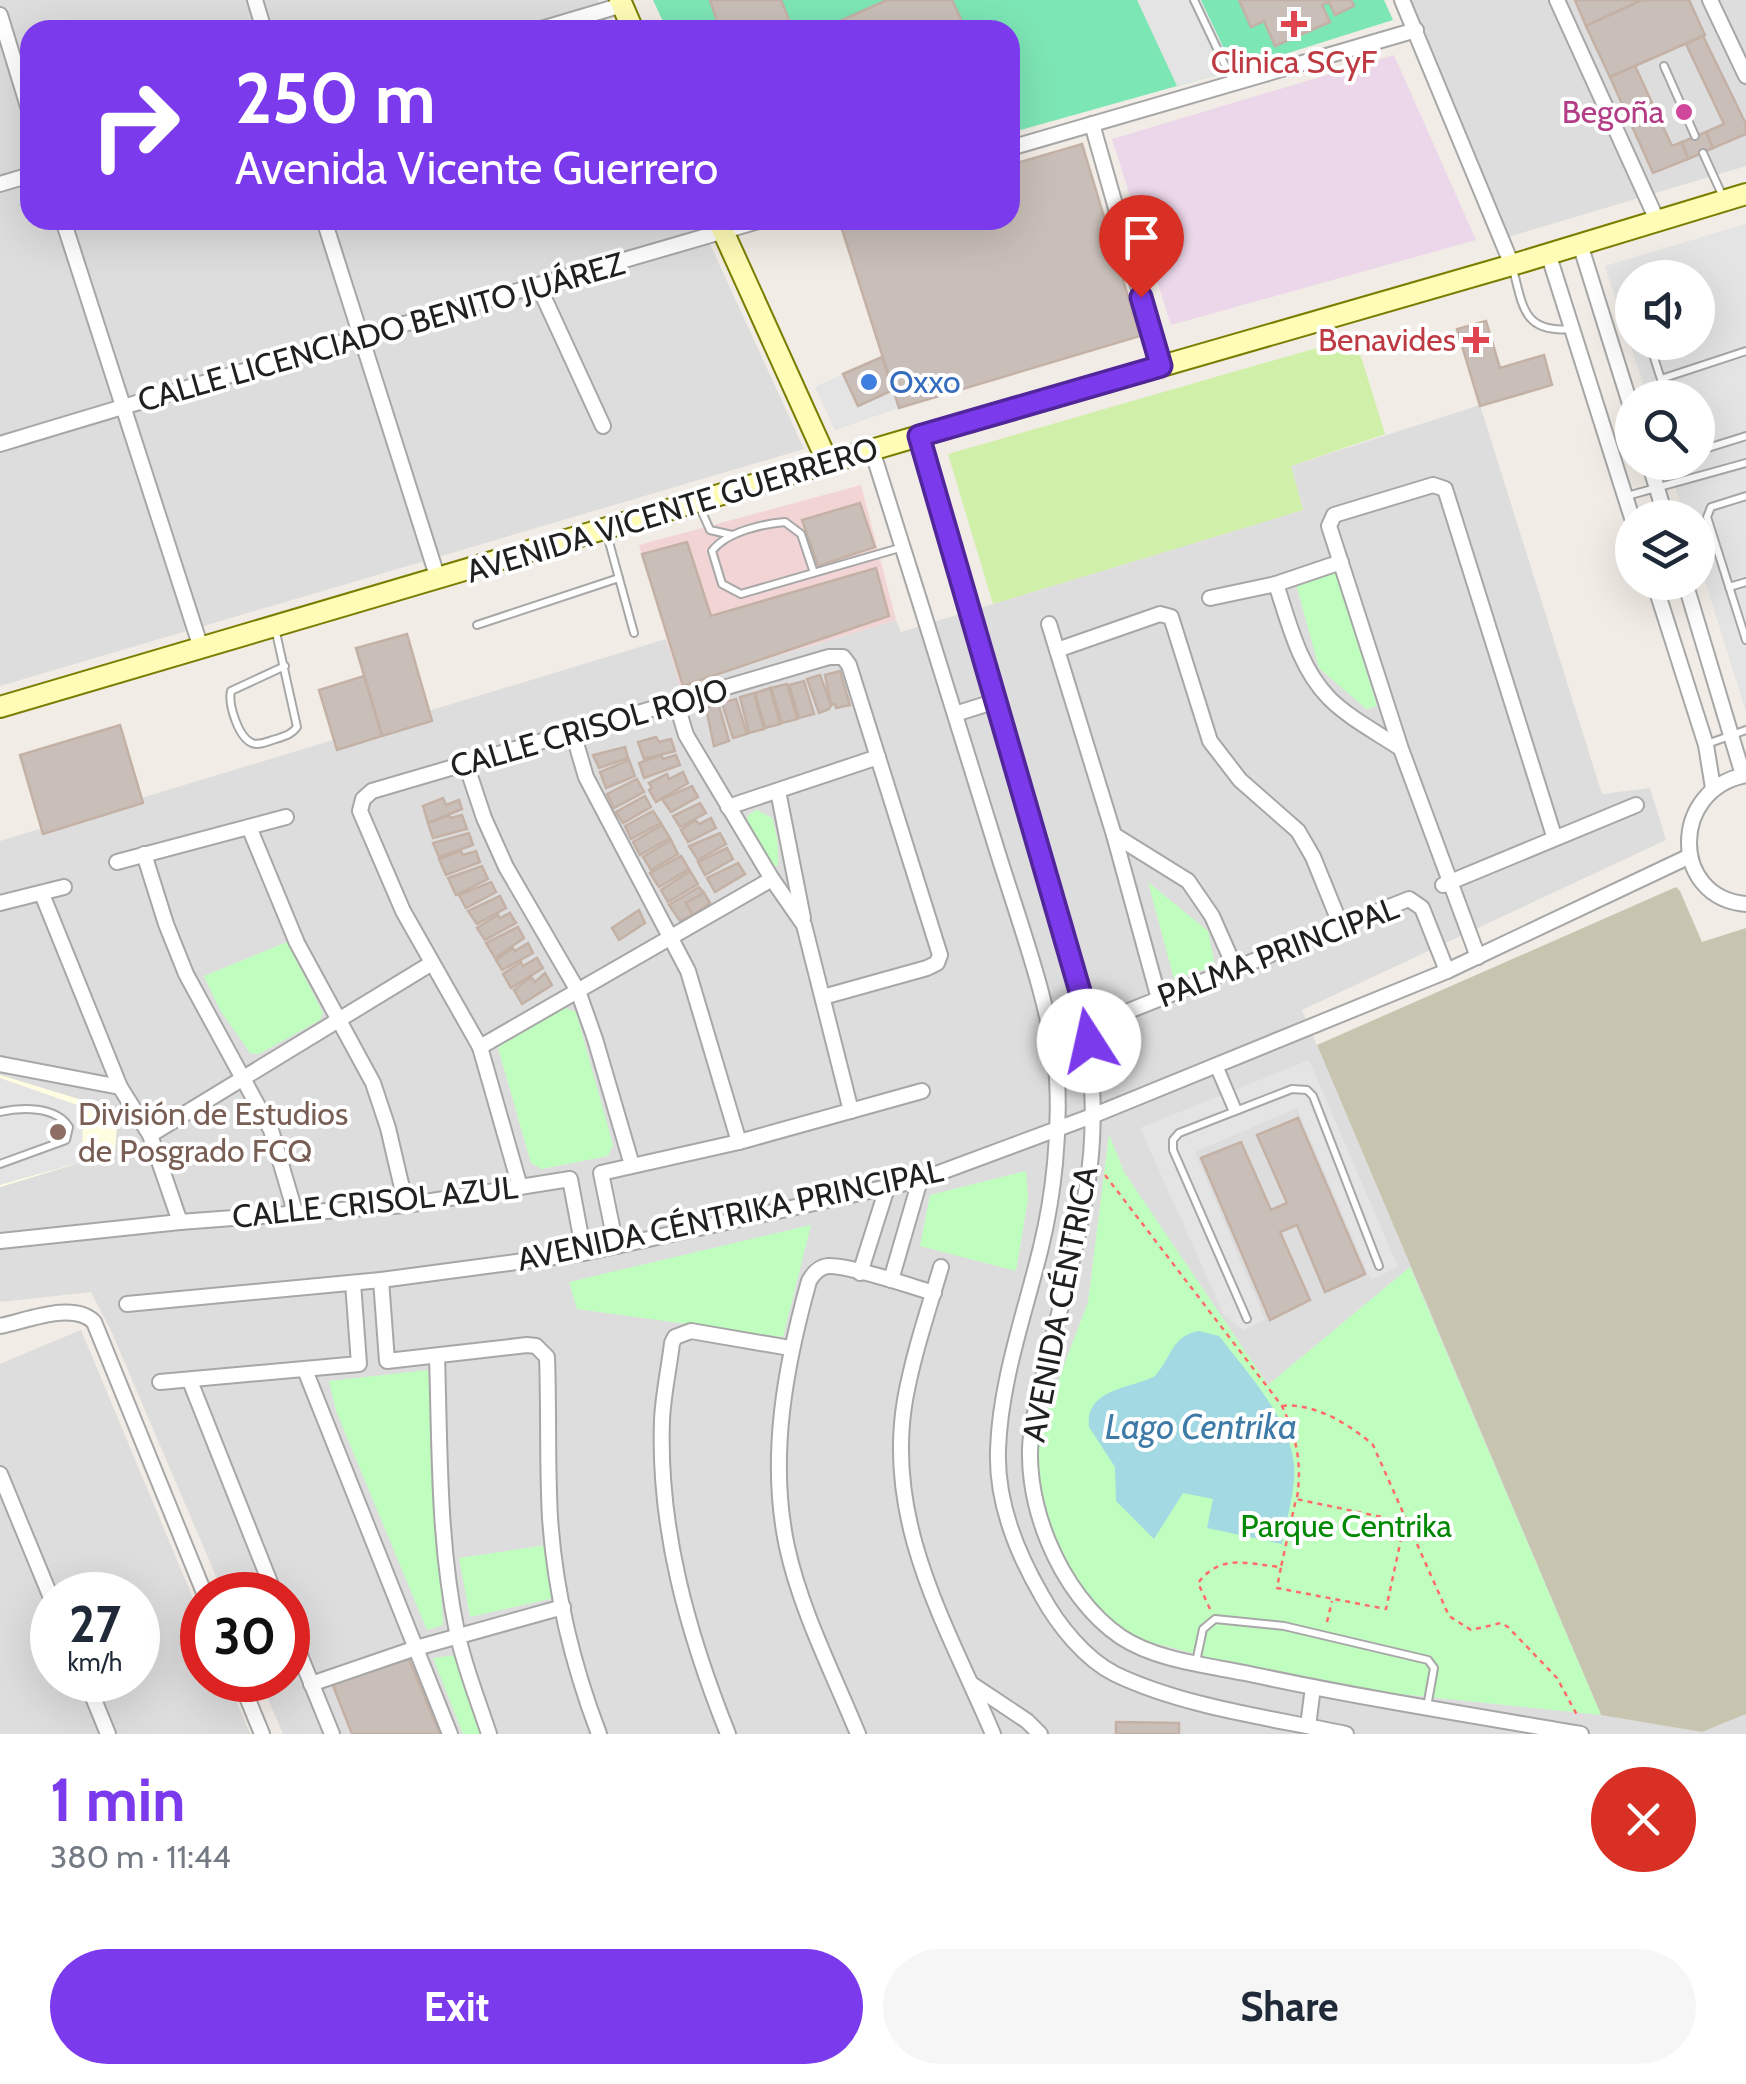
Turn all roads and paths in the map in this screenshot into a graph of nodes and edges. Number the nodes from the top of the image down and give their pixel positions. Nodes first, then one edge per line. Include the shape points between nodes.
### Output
1 (1194, 0) edge
2 (1402, 0) edge
3 (1557, 0) edge
4 (1710, 0) edge
5 (621, 2) edge
6 (0, 15) edge
7 (568, 20) edge
8 (1416, 30) junction
9 (1664, 66) dead end
10 (1746, 76) edge
11 (20, 80) edge
12 (1233, 83) junction
13 (1092, 124) junction
14 (1695, 136) dead end
15 (1020, 145) edge
16 (1703, 153) dead end
17 (1746, 194) edge
18 (1724, 200) junction
19 (1657, 220) junction
20 (66, 230) edge
21 (327, 230) edge
22 (709, 230) edge
23 (723, 230) edge
24 (1580, 244) junction
25 (1548, 253) junction
26 (1512, 265) junction
27 (539, 287) junction
28 (1572, 330) junction
29 (361, 335) junction
30 (1746, 352) edge
31 (1655, 360) edge
32 (1161, 366) junction
33 (1661, 378) joint
34 (1623, 380) edge
35 (123, 406) junction
36 (603, 426) dead end
37 (919, 436) junction
38 (1746, 436) edge
39 (0, 444) edge
40 (1715, 446) edge
41 (872, 450) junction
42 (828, 463) junction
43 (1746, 463) edge
44 (1655, 480) edge
45 (1657, 487) junction
46 (1626, 496) junction
47 (1746, 496) edge
48 (1627, 500) edge
49 (1661, 500) edge
50 (698, 502) junction
51 (605, 530) junction
52 (733, 535) junction
53 (903, 548) junction
54 (1340, 562) junction
55 (814, 573) junction
56 (619, 578) junction
57 (438, 579) junction
58 (1746, 582) edge
59 (1276, 584) junction
60 (1729, 587) junction
61 (1210, 598) dead end
62 (1660, 600) edge
63 (1690, 600) edge
64 (477, 624) dead end
65 (1049, 624) dead end
66 (274, 627) junction
67 (634, 633) dead end
68 (1746, 640) edge
69 (201, 648) junction
70 (1058, 650) junction
71 (285, 666) junction
72 (996, 701) junction
73 (676, 702) junction
74 (0, 707) edge
75 (955, 714) junction
76 (1746, 730) edge
77 (573, 733) junction
78 (1730, 736) junction
79 (1706, 744) junction
80 (1400, 749) junction
81 (878, 757) junction
82 (466, 764) junction
83 (1744, 775) edge
84 (1713, 788) junction
85 (778, 791) junction
86 (1636, 805) dead end
87 (728, 807) junction
88 (286, 816) dead end
89 (249, 827) junction
90 (1114, 834) junction
91 (1554, 836) junction
92 (144, 854) junction
93 (1690, 856) junction
94 (118, 862) dead end
95 (772, 879) junction
96 (1448, 881) junction
97 (64, 887) dead end
98 (42, 894) junction
99 (0, 903) edge
100 (1746, 904) edge
101 (804, 926) junction
102 (1341, 926) junction
103 (672, 936) junction
104 (1474, 959) junction
105 (432, 963) junction
106 (1235, 968) junction
107 (1447, 971) junction
108 (578, 991) junction
109 (823, 998) junction
110 (1159, 999) junction
111 (1126, 1012) dead end
112 (340, 1020) junction
113 (480, 1047) junction
114 (0, 1064) edge
115 (1216, 1066) junction
116 (245, 1076) junction
117 (120, 1087) junction
118 (922, 1091) dead end
119 (1236, 1110) junction
120 (852, 1111) junction
121 (0, 1112) edge
122 (1092, 1116) junction
123 (1056, 1130) junction
124 (150, 1134) junction
125 (739, 1142) junction
126 (1090, 1153) junction
127 (0, 1164) edge
128 (632, 1166) junction
129 (920, 1180) junction
130 (520, 1186) junction
131 (887, 1188) junction
132 (406, 1205) junction
133 (296, 1214) junction
134 (180, 1222) junction
135 (0, 1242) edge
136 (616, 1246) junction
137 (584, 1253) junction
138 (1379, 1266) dead end
139 (942, 1267) dead end
140 (860, 1273) junction
141 (381, 1280) junction
142 (892, 1280) junction
143 (352, 1283) junction
144 (934, 1293) junction
145 (128, 1304) dead end
146 (1247, 1320) dead end
147 (0, 1326) edge
148 (790, 1348) junction
149 (437, 1357) junction
150 (305, 1370) junction
151 (190, 1381) junction
152 (160, 1382) dead end
153 (1282, 1406) junction
154 (0, 1474) edge
155 (1296, 1499) junction
156 (1406, 1522) junction
157 (1401, 1526) junction
158 (1280, 1567) junction
159 (40, 1572) edge
160 (196, 1572) edge
161 (266, 1572) edge
162 (1332, 1599) junction
163 (563, 1608) junction
164 (1216, 1619) junction
165 (458, 1636) junction
166 (1324, 1636) junction
167 (416, 1648) junction
168 (1196, 1663) junction
169 (311, 1684) joint
170 (972, 1685) junction
171 (1313, 1687) junction
172 (95, 1702) edge
173 (249, 1702) edge
174 (1427, 1707) junction
175 (1308, 1726) junction
176 (1581, 1727) edge
177 (108, 1734) edge
178 (262, 1734) edge
179 (332, 1734) edge
180 (450, 1734) edge
181 (489, 1734) edge
182 (600, 1734) edge
183 (728, 1734) edge
184 (858, 1734) edge
185 (993, 1734) edge
186 (1040, 1734) edge
187 (1346, 1734) edge

1 - 12 lane
2 - 8 street
3 - 19 street
4 - 10 street
5 - 7 street
6 - 11 street
8 - 12 street
8 - 26 street
9 - 14 lane
12 - 13 street
13 - 15 street
13 - 32 street
16 - 18 lane
17 - 18 main road, AVENIDA VICENTE GUERRERO
18 - 19 main road, AVENIDA VICENTE GUERRERO
19 - 24 main road, AVENIDA VICENTE GUERRERO
20 - 35 street
21 - 29 street
22 - 27 street, CALLE LICENCIADO BENITO JUÁREZ
23 - 42 main road
24 - 25 main road, AVENIDA VICENTE GUERRERO
24 - 34 street
25 - 26 main road, AVENIDA VICENTE GUERRERO
25 - 28 street
26 - 28 lane via 1524,310 1538,327
26 - 32 main road, AVENIDA VICENTE GUERRERO
27 - 29 street, CALLE LICENCIADO BENITO JUÁREZ
27 - 36 street
28 - 46 street
29 - 35 street, CALLE LICENCIADO BENITO JUÁREZ
29 - 57 street
30 - 33 lane
31 - 33 lane
32 - 37 main road, AVENIDA VICENTE GUERRERO
35 - 39 street, CALLE LICENCIADO BENITO JUÁREZ
35 - 69 street
37 - 41 main road, AVENIDA VICENTE GUERRERO
37 - 72 street, AVENIDA CÉNTRICA
38 - 40 lane
41 - 42 main road, AVENIDA VICENTE GUERRERO
41 - 53 street, AVENIDA CÉNTRICA
42 - 50 main road, AVENIDA VICENTE GUERRERO
43 - 45 lane
44 - 45 street
45 - 46 lane
45 - 49 street
46 - 48 street
47 - 60 lane via 1707,513
50 - 51 main road, AVENIDA VICENTE GUERRERO
50 - 52 lane via 710,530
51 - 56 lane
51 - 57 main road, AVENIDA VICENTE GUERRERO
52 - 55 lane via 778,522 792,525
52 - 55 lane via 712,556 722,584 734,593
53 - 55 lane
53 - 75 street, AVENIDA CÉNTRICA
54 - 59 street
54 - 80 street
54 - 91 street via 1329,526 1334,515 1433,485 1445,489
56 - 64 lane
56 - 67 lane
57 - 66 main road, AVENIDA VICENTE GUERRERO
58 - 60 lane
59 - 61 street
59 - 80 street via 1312,678 1341,709
60 - 68 lane
62 - 79 street
63 - 78 street
65 - 70 street
66 - 69 main road, AVENIDA VICENTE GUERRERO
66 - 71 lane
69 - 74 main road, AVENIDA VICENTE GUERRERO
70 - 90 street
70 - 102 street via 1160,614 1171,617 1210,741 1240,780 1298,830
71 - 71 lane via 296,730 252,743 230,691
72 - 75 street
72 - 122 street, AVENIDA CÉNTRICA via 1086,1012
73 - 77 street, CALLE CRISOL ROJO
73 - 81 street, CALLE CRISOL ROJO via 829,657 848,660
73 - 87 street via 686,735
75 - 123 street, AVENIDA CÉNTRICA via 1049,1031
76 - 78 lane
77 - 82 street, CALLE CRISOL ROJO
77 - 103 street via 586,777
78 - 79 lane
78 - 83 street
79 - 84 street
80 - 96 street
81 - 85 street
81 - 109 street via 940,954 927,968
82 - 105 street, CALLE CRISOL ROJO via 372,791 360,811
82 - 108 street via 506,867
83 - 84 street
84 - 93 street via 1690,824
85 - 87 street
85 - 101 street
86 - 91 street
87 - 95 street
88 - 89 street
89 - 92 street
89 - 112 street via 298,944
90 - 106 street via 1188,881
90 - 110 street
91 - 96 street
92 - 94 street
92 - 116 street via 186,974
93 - 100 street via 1719,896
93 - 104 street, AVENIDA CÉNTRIKA PRINCIPAL
95 - 101 street
95 - 103 street
96 - 104 street
97 - 98 street
98 - 99 street
98 - 117 street
101 - 109 street
102 - 106 street, PALMA PRINCIPAL
102 - 107 street, PALMA PRINCIPAL via 1415,901
103 - 108 street
103 - 125 street via 706,1020
104 - 107 street, AVENIDA CÉNTRIKA PRINCIPAL
105 - 112 street
105 - 113 street
106 - 110 street, PALMA PRINCIPAL
107 - 115 street, AVENIDA CÉNTRIKA PRINCIPAL
108 - 113 street
108 - 128 street
109 - 120 street
110 - 111 street, PALMA PRINCIPAL
112 - 116 street
112 - 132 street via 373,1083
113 - 130 street
114 - 117 street
115 - 119 lane
115 - 122 street, AVENIDA CÉNTRIKA PRINCIPAL
116 - 124 street
116 - 133 street via 272,1130
117 - 124 street
118 - 120 street
119 - 138 lane via 1292,1088 1313,1096
119 - 146 lane via 1179,1133 1172,1145
120 - 125 street
121 - 127 lane via 51,1113 69,1127 66,1140
122 - 123 street, AVENIDA CÉNTRIKA PRINCIPAL
122 - 126 street, AVENIDA CÉNTRICA
123 - 129 street, AVENIDA CÉNTRIKA PRINCIPAL
123 - 175 street, AVENIDA CÉNTRICA via 1048,1207 998,1452 1010,1529 1028,1573 1076,1643 1110,1672 1157,1692
124 - 134 street
125 - 128 street
126 - 153 path
126 - 168 street, AVENIDA CÉNTRICA via 1063,1307 1032,1427 1033,1486 1058,1567 1098,1616 1121,1637
128 - 136 street via 601,1173
129 - 131 street, AVENIDA CÉNTRIKA PRINCIPAL
129 - 142 street
130 - 132 street, CALLE CRISOL AZUL
130 - 137 street, CALLE CRISOL AZUL via 570,1179
131 - 136 street, AVENIDA CÉNTRIKA PRINCIPAL
131 - 140 street
132 - 133 street, CALLE CRISOL AZUL
133 - 134 street, CALLE CRISOL AZUL
134 - 135 street, CALLE CRISOL AZUL
136 - 137 street, AVENIDA CÉNTRIKA PRINCIPAL
137 - 141 street, AVENIDA CÉNTRIKA PRINCIPAL
139 - 144 street
140 - 142 street
140 - 148 street via 828,1266 814,1274
141 - 143 street, AVENIDA CÉNTRIKA PRINCIPAL
141 - 149 street via 386,1361
142 - 144 street
143 - 145 street, AVENIDA CÉNTRIKA PRINCIPAL
143 - 150 street via 359,1364
144 - 170 street via 904,1402 904,1506 927,1585
147 - 160 street via 74,1312 88,1316
148 - 183 street via 694,1331 672,1344 662,1420 667,1508 678,1584
148 - 184 street via 779,1472 787,1546
149 - 163 street via 528,1345 547,1357 550,1520
149 - 165 street via 440,1509
150 - 151 street
150 - 167 street
151 - 152 street
151 - 161 street
153 - 155 path via 1301,1467
153 - 156 path via 1298,1405 1353,1427 1373,1445
154 - 159 street
155 - 157 path
155 - 158 path
156 - 157 path
156 - 176 path via 1449,1616 1471,1630 1508,1627 1557,1678
157 - 162 path via 1386,1609
158 - 162 path via 1277,1588
158 - 164 path via 1225,1562 1209,1568 1198,1583
162 - 166 path
163 - 165 street
163 - 182 street
164 - 166 lane
164 - 168 lane via 1203,1629
165 - 167 street
165 - 181 street
166 - 174 lane via 1428,1660 1434,1668
167 - 169 street
167 - 180 street
168 - 171 street, AVENIDA CÉNTRICA
169 - 179 street
170 - 185 street
170 - 186 street
171 - 174 street, AVENIDA CÉNTRICA
171 - 175 street
172 - 177 street
173 - 178 street
174 - 176 street, AVENIDA CÉNTRICA
175 - 187 street, AVENIDA CÉNTRICA

